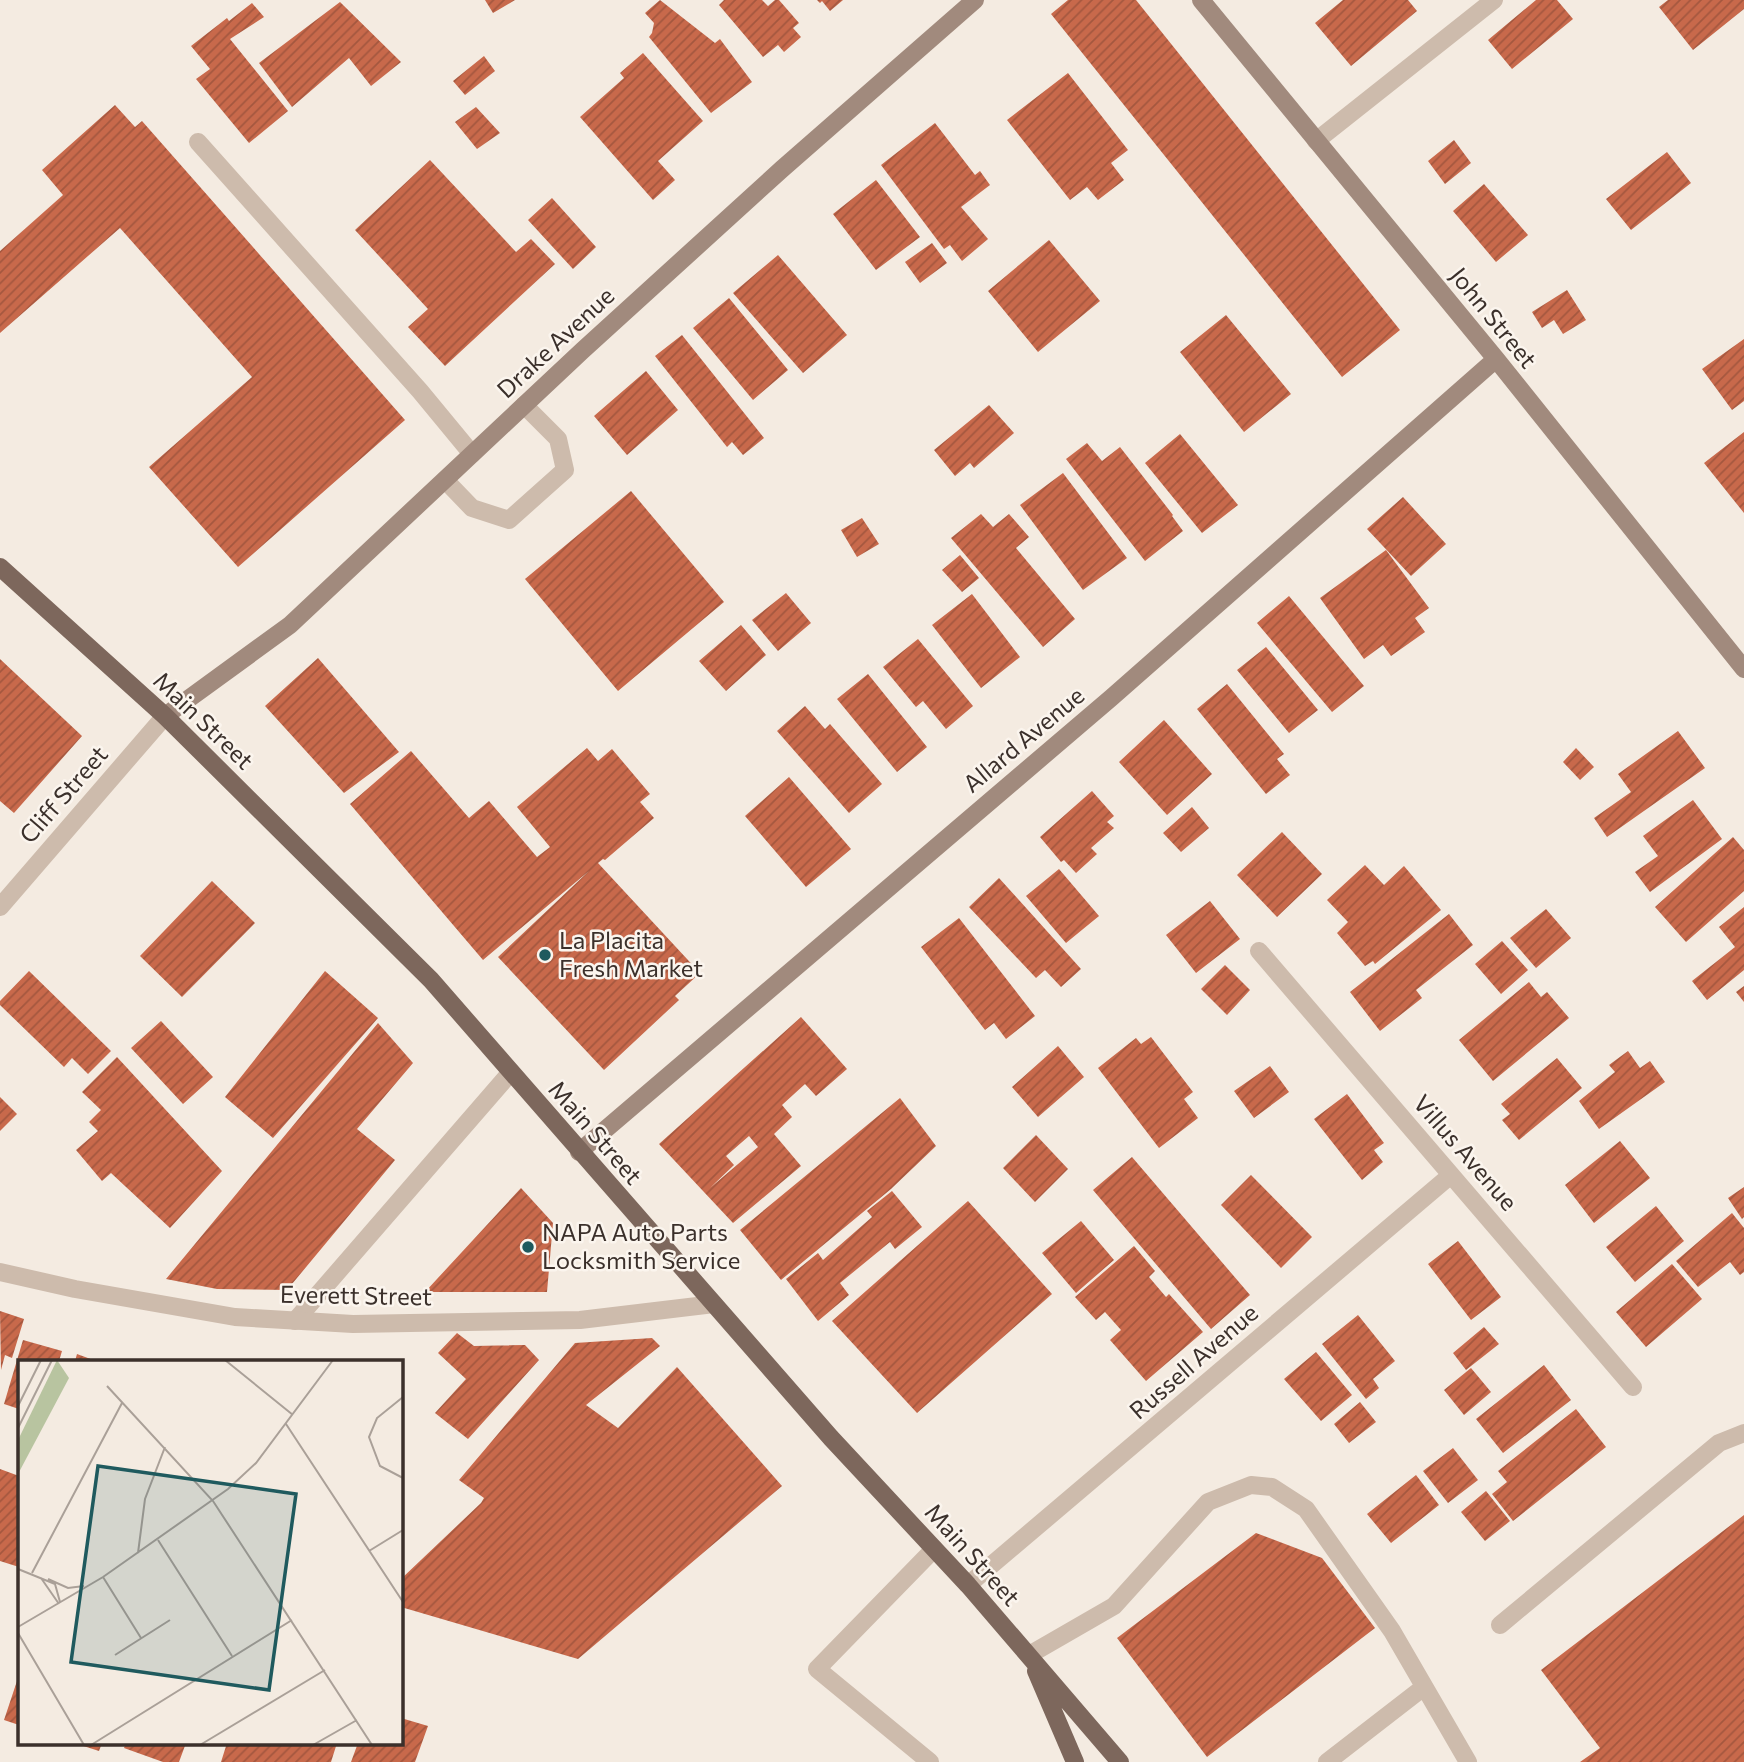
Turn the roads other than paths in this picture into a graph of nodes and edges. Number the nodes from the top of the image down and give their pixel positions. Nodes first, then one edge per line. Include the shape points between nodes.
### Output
1 (975, 0) edge
2 (1201, 0) edge
3 (1494, 0) edge
4 (1316, 141) junction
5 (198, 142) dead end
6 (1496, 359) junction
7 (524, 405) junction
8 (472, 454) junction
9 (445, 480) junction
10 (0, 567) edge
11 (1744, 669) edge
12 (165, 716) junction
13 (0, 907) edge
14 (1259, 951) dead end
15 (511, 1073) junction
16 (579, 1152) junction
17 (1451, 1175) junction
18 (0, 1272) edge
19 (714, 1304) junction
20 (295, 1321) junction
21 (1633, 1387) dead end
22 (1744, 1433) edge
23 (934, 1549) junction
24 (968, 1585) junction
25 (1500, 1625) dead end
26 (1029, 1655) junction
27 (1424, 1687) junction
28 (930, 1762) edge
29 (1075, 1762) edge
30 (1121, 1762) edge
31 (1327, 1762) edge
32 (1468, 1762) edge

1 - 7 street, Drake Avenue
2 - 4 street, John Street
3 - 4 street
4 - 6 street, John Street
5 - 8 street
6 - 11 street, John Street
6 - 16 street, Allard Avenue via 1111,698
7 - 8 street, Drake Avenue
7 - 9 street via 558,439 565,470 509,520 472,508
8 - 9 street, Drake Avenue
9 - 12 street, Drake Avenue via 290,625
10 - 12 main road, Main Street
12 - 13 street, Cliff Street
12 - 15 main road, Main Street via 431,980
14 - 17 street, Villus Avenue
15 - 16 main road, Main Street
15 - 20 street
16 - 19 main road, Main Street
17 - 21 street, Villus Avenue
17 - 24 street, Russell Avenue
18 - 20 street, Everett Street via 235,1317
19 - 20 street, Everett Street via 580,1320
19 - 23 main road, Main Street
22 - 25 street via 1719,1443
23 - 24 main road, Main Street
23 - 28 street via 817,1669
24 - 26 main road, Main Street
26 - 27 street via 1114,1606 1208,1502 1251,1486 1272,1486 1306,1510 1392,1631
26 - 29 main road
26 - 30 main road, Main Street
27 - 31 street
27 - 32 street

